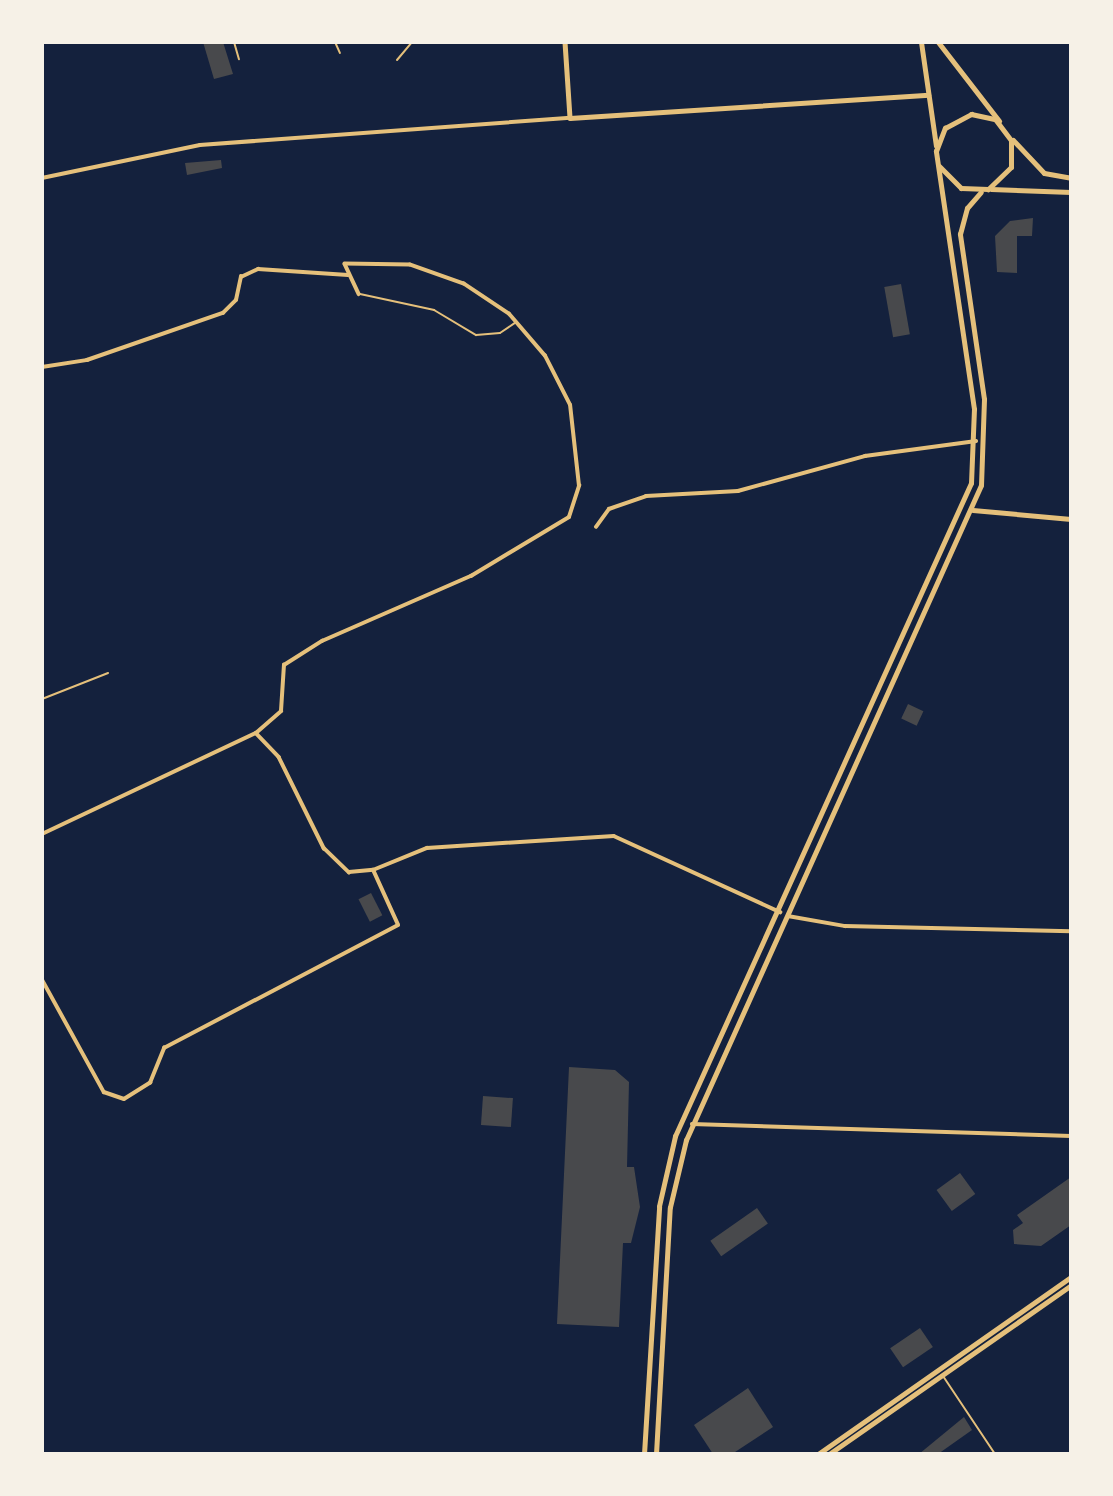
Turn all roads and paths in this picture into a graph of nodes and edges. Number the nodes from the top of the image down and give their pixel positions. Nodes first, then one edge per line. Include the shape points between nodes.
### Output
1 (234, 42) edge
2 (335, 42) edge
3 (412, 42) edge
4 (565, 42) edge
5 (920, 42) edge
6 (938, 42) edge
7 (340, 53) dead end
8 (239, 59) dead end
9 (397, 60) dead end
10 (928, 95) junction
11 (570, 118) junction
12 (1003, 126) junction
13 (1009, 134) junction
14 (936, 151) junction
15 (939, 166) junction
16 (42, 178) edge
17 (1071, 178) edge
18 (986, 190) junction
19 (1071, 192) edge
20 (348, 275) junction
21 (359, 294) joint
22 (516, 322) junction
23 (42, 367) edge
24 (976, 441) junction
25 (963, 506) junction
26 (972, 510) junction
27 (1071, 519) edge
28 (596, 527) dead end
29 (108, 673) dead end
30 (42, 699) edge
31 (257, 733) junction
32 (42, 834) edge
33 (373, 870) junction
34 (780, 912) junction
35 (788, 916) junction
36 (1071, 931) edge
37 (42, 979) edge
38 (692, 1124) junction
39 (1071, 1136) edge
40 (1071, 1277) edge
41 (1071, 1285) edge
42 (1049, 1297) junction
43 (941, 1372) junction
44 (906, 1396) junction
45 (644, 1454) edge
46 (656, 1454) edge
47 (818, 1454) edge
48 (829, 1454) edge
49 (995, 1454) edge

1 - 8 lane
2 - 7 lane
3 - 9 lane
4 - 11 street
5 - 10 main road
6 - 12 main road
10 - 11 street
10 - 14 main road
11 - 16 street via 200,145
12 - 13 main road
12 - 14 main road via 986,115 961,116 945,128
13 - 17 main road via 1040,170
13 - 18 main road via 1011,167
14 - 15 main road
15 - 18 main road via 956,186
15 - 24 main road
18 - 19 main road
18 - 26 main road via 967,208 960,234 986,442
20 - 21 street
20 - 22 street via 345,264 369,262 433,271 491,298
20 - 23 street via 258,269 241,277 236,300 223,313 87,360
21 - 22 lane via 434,310 476,335 500,333
22 - 31 street via 561,384 575,423 579,486 569,517 543,537 471,576 322,641 284,665 281,711
24 - 25 main road
24 - 28 street via 865,456 738,491 646,496 609,509
25 - 26 main road
25 - 34 main road
26 - 27 street
26 - 35 main road
29 - 30 lane
31 - 32 street
31 - 33 street via 279,757 330,856 349,872
33 - 34 street via 418,850 614,836
33 - 37 street via 398,925 164,1048 145,1088 114,1100
34 - 35 main road
34 - 45 main road via 668,1158
35 - 36 street via 845,926
35 - 38 main road
38 - 39 street
38 - 46 main road via 670,1207
40 - 42 main road
41 - 42 main road
42 - 43 main road
43 - 44 main road
43 - 49 lane
44 - 47 main road
44 - 48 main road

